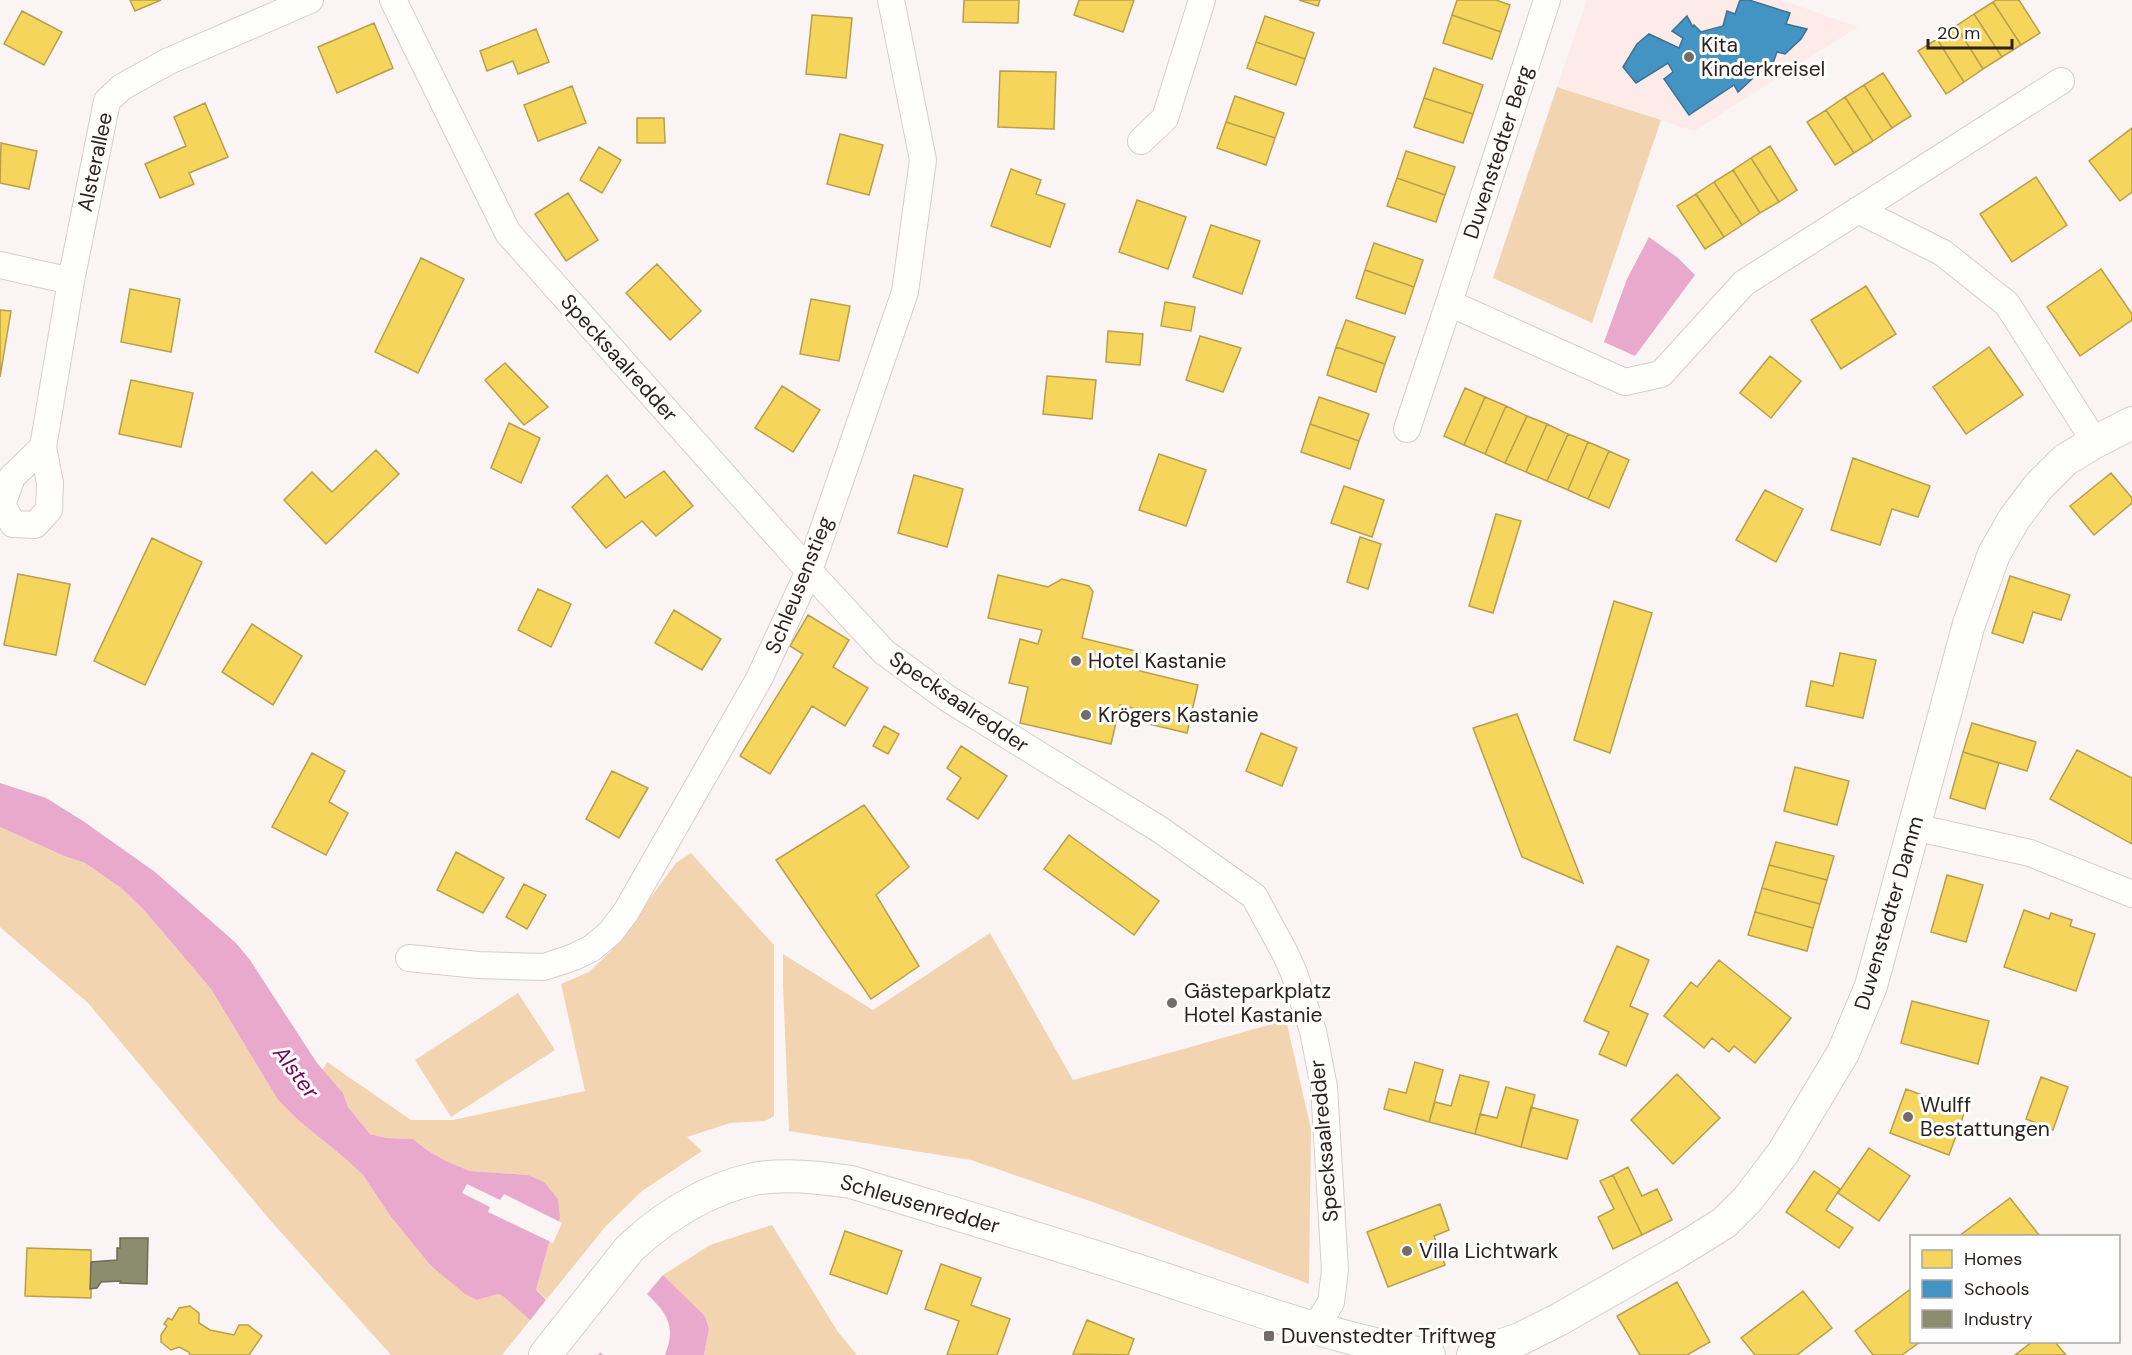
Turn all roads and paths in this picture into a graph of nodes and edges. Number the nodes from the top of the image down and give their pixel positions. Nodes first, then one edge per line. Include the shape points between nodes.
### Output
1 (310, 0) edge
2 (393, 0) edge
3 (891, 0) edge
4 (1202, 0) edge
5 (1547, 0) edge
6 (2061, 81) dead end
7 (1141, 141) dead end
8 (1858, 210) junction
9 (0, 265) edge
10 (71, 281) junction
11 (1449, 303) junction
12 (2132, 423) edge
13 (1407, 429) dead end
14 (2096, 442) junction
15 (43, 447) dead end
16 (809, 571) junction
17 (1914, 827) junction
18 (2132, 894) edge
19 (409, 958) dead end
20 (1315, 1329) junction
21 (545, 1355) edge
22 (1430, 1355) edge
23 (1473, 1355) edge

1 - 10 street, Alsterallee via 169,60 107,100
2 - 16 street, Specksaalredder via 508,233
3 - 16 street, Schleusenstieg via 922,160 905,292
4 - 7 street via 1166,118
5 - 11 street, Duvenstedter Berg
6 - 8 street
8 - 11 street via 1744,283 1661,374 1625,382
8 - 14 street via 1943,253 2007,304
9 - 10 street
10 - 15 street, Alsterallee
11 - 13 street, Duvenstedter Berg
12 - 14 street, Duvenstedter Damm
14 - 17 street, Duvenstedter Damm via 2066,460 2038,487 1994,555 1970,624
16 - 19 street, Schleusenstieg via 759,679 646,879 610,933 592,948 544,967
16 - 20 street, Specksaalredder via 884,652 929,685 1159,829 1254,896 1293,973 1313,1031 1324,1087 1335,1270 1332,1302
17 - 18 street via 2030,853
17 - 23 street, Duvenstedter Damm via 1871,986 1843,1053 1783,1153 1748,1199 1724,1222 1677,1252 1558,1320 1520,1339
20 - 21 street, Schleusenredder via 851,1182 795,1176 755,1179 719,1190 669,1217 630,1248
20 - 22 street

